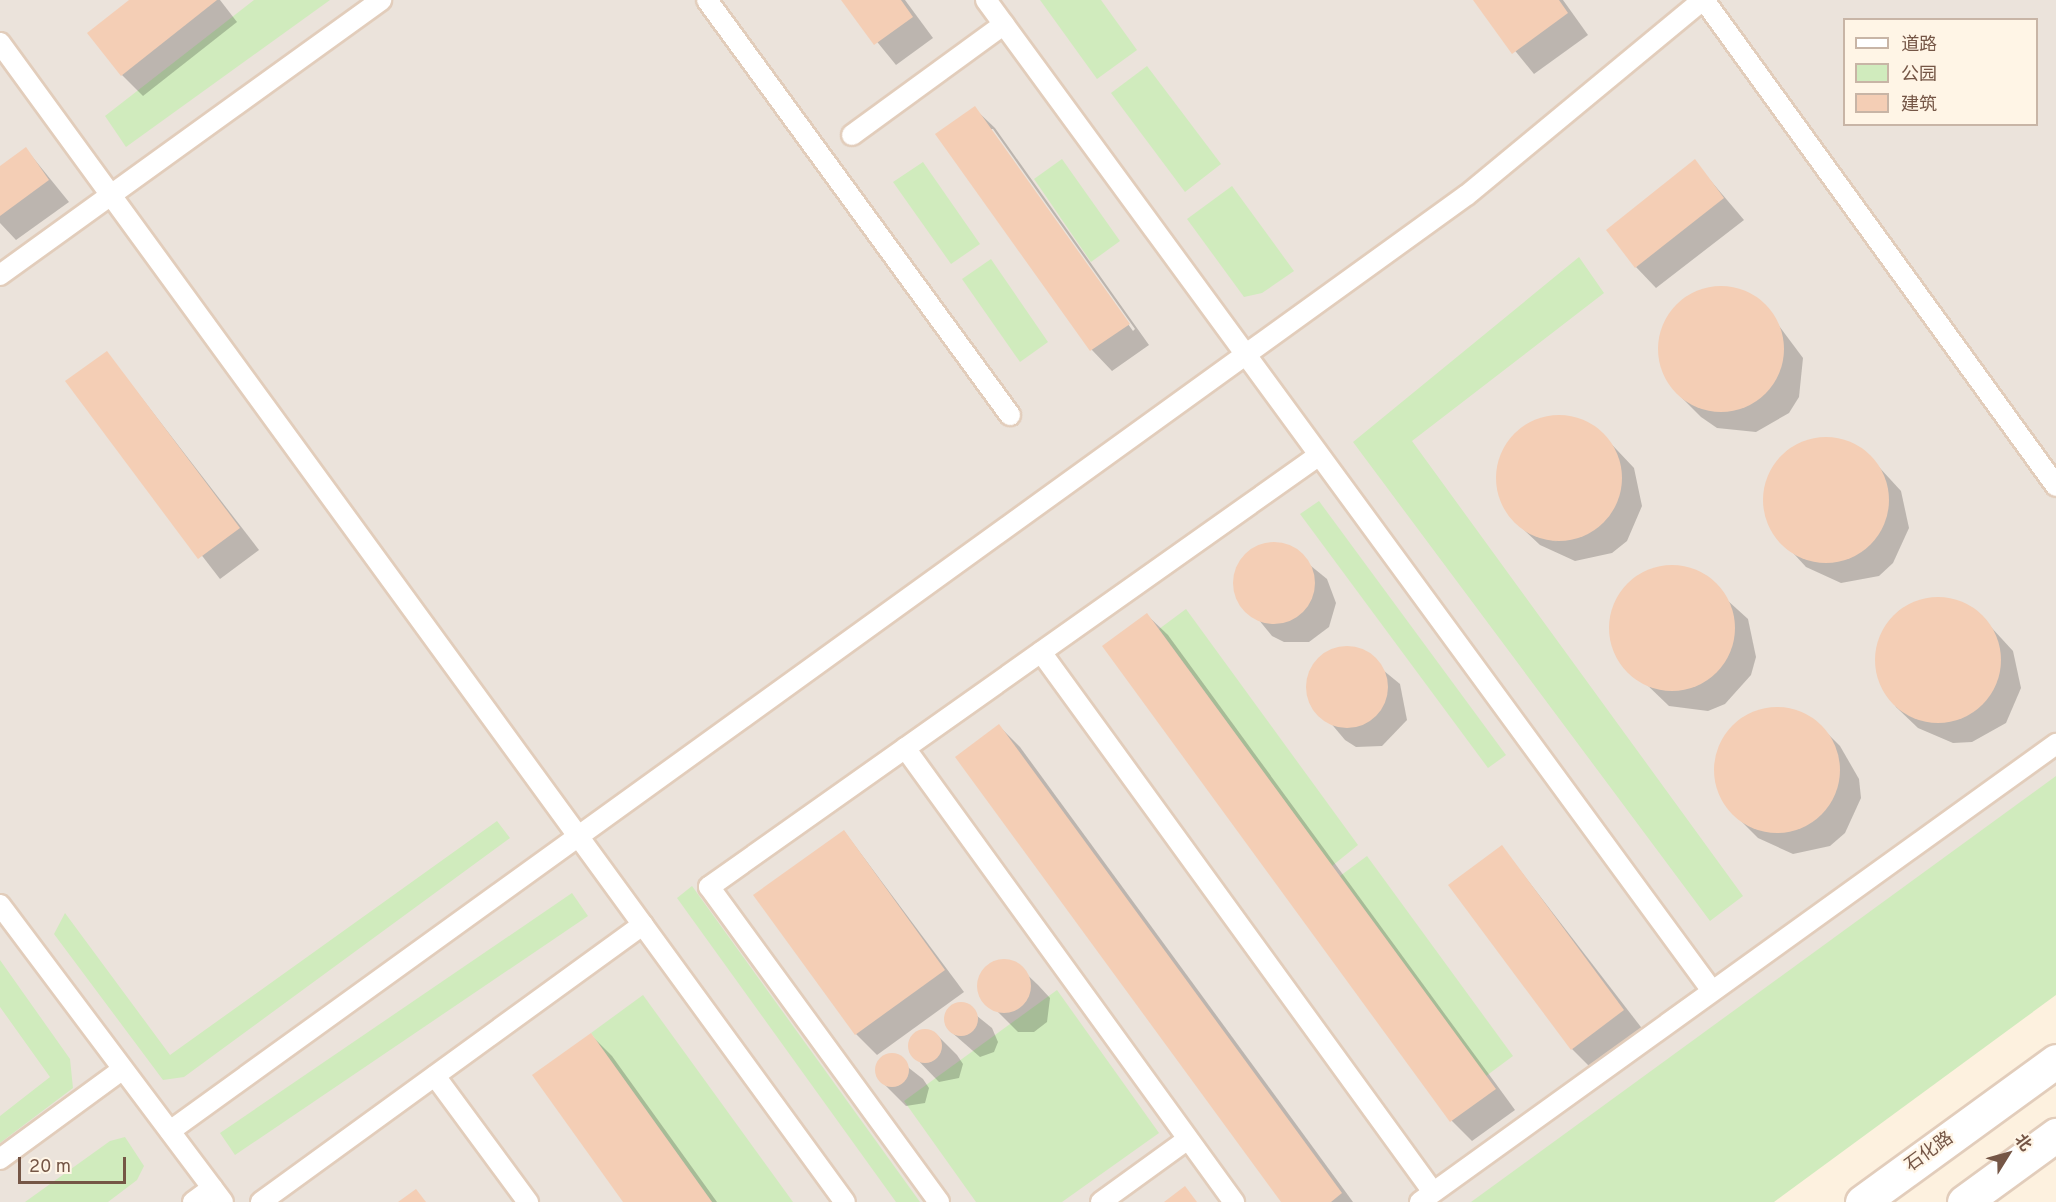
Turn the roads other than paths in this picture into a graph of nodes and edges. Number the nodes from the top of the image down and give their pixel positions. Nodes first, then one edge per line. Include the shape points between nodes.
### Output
1 (381, 0) edge
2 (707, 0) edge
3 (986, 0) edge
4 (1703, 0) edge
5 (1004, 24) junction
6 (0, 43) edge
7 (852, 135) dead end
8 (111, 196) junction
9 (0, 275) edge
10 (1245, 355) junction
11 (1010, 415) dead end
12 (1318, 456) junction
13 (2056, 486) edge
14 (1041, 652) junction
15 (2056, 744) edge
16 (905, 748) junction
17 (580, 835) junction
18 (0, 905) edge
19 (644, 924) junction
20 (1710, 988) junction
21 (2056, 1061) edge
22 (123, 1069) junction
23 (435, 1076) junction
24 (170, 1131) junction
25 (2056, 1135) edge
26 (1188, 1139) junction
27 (0, 1159) edge
28 (218, 1195) edge
29 (1426, 1197) edge
30 (193, 1202) edge
31 (261, 1202) edge
32 (528, 1202) edge
33 (845, 1202) edge
34 (939, 1202) edge
35 (1101, 1202) edge
36 (1234, 1202) edge
37 (1862, 1202) edge
38 (1964, 1202) edge

1 - 8 lane
2 - 11 lane
3 - 5 lane
4 - 10 lane via 1467,195
4 - 13 lane
5 - 7 lane
5 - 10 lane
6 - 8 lane
8 - 9 lane
8 - 17 lane
10 - 12 lane
10 - 17 lane
12 - 14 lane
12 - 20 lane
14 - 16 lane
14 - 29 lane
15 - 20 lane
16 - 26 lane
16 - 34 lane via 709,887
17 - 19 lane
17 - 24 lane
18 - 22 lane
19 - 23 lane
19 - 33 lane
20 - 29 lane
21 - 37 main road, 石化路
22 - 24 lane
22 - 27 lane
23 - 31 lane
23 - 32 lane
24 - 28 lane
25 - 38 main road
26 - 35 lane
26 - 36 lane
28 - 30 lane

